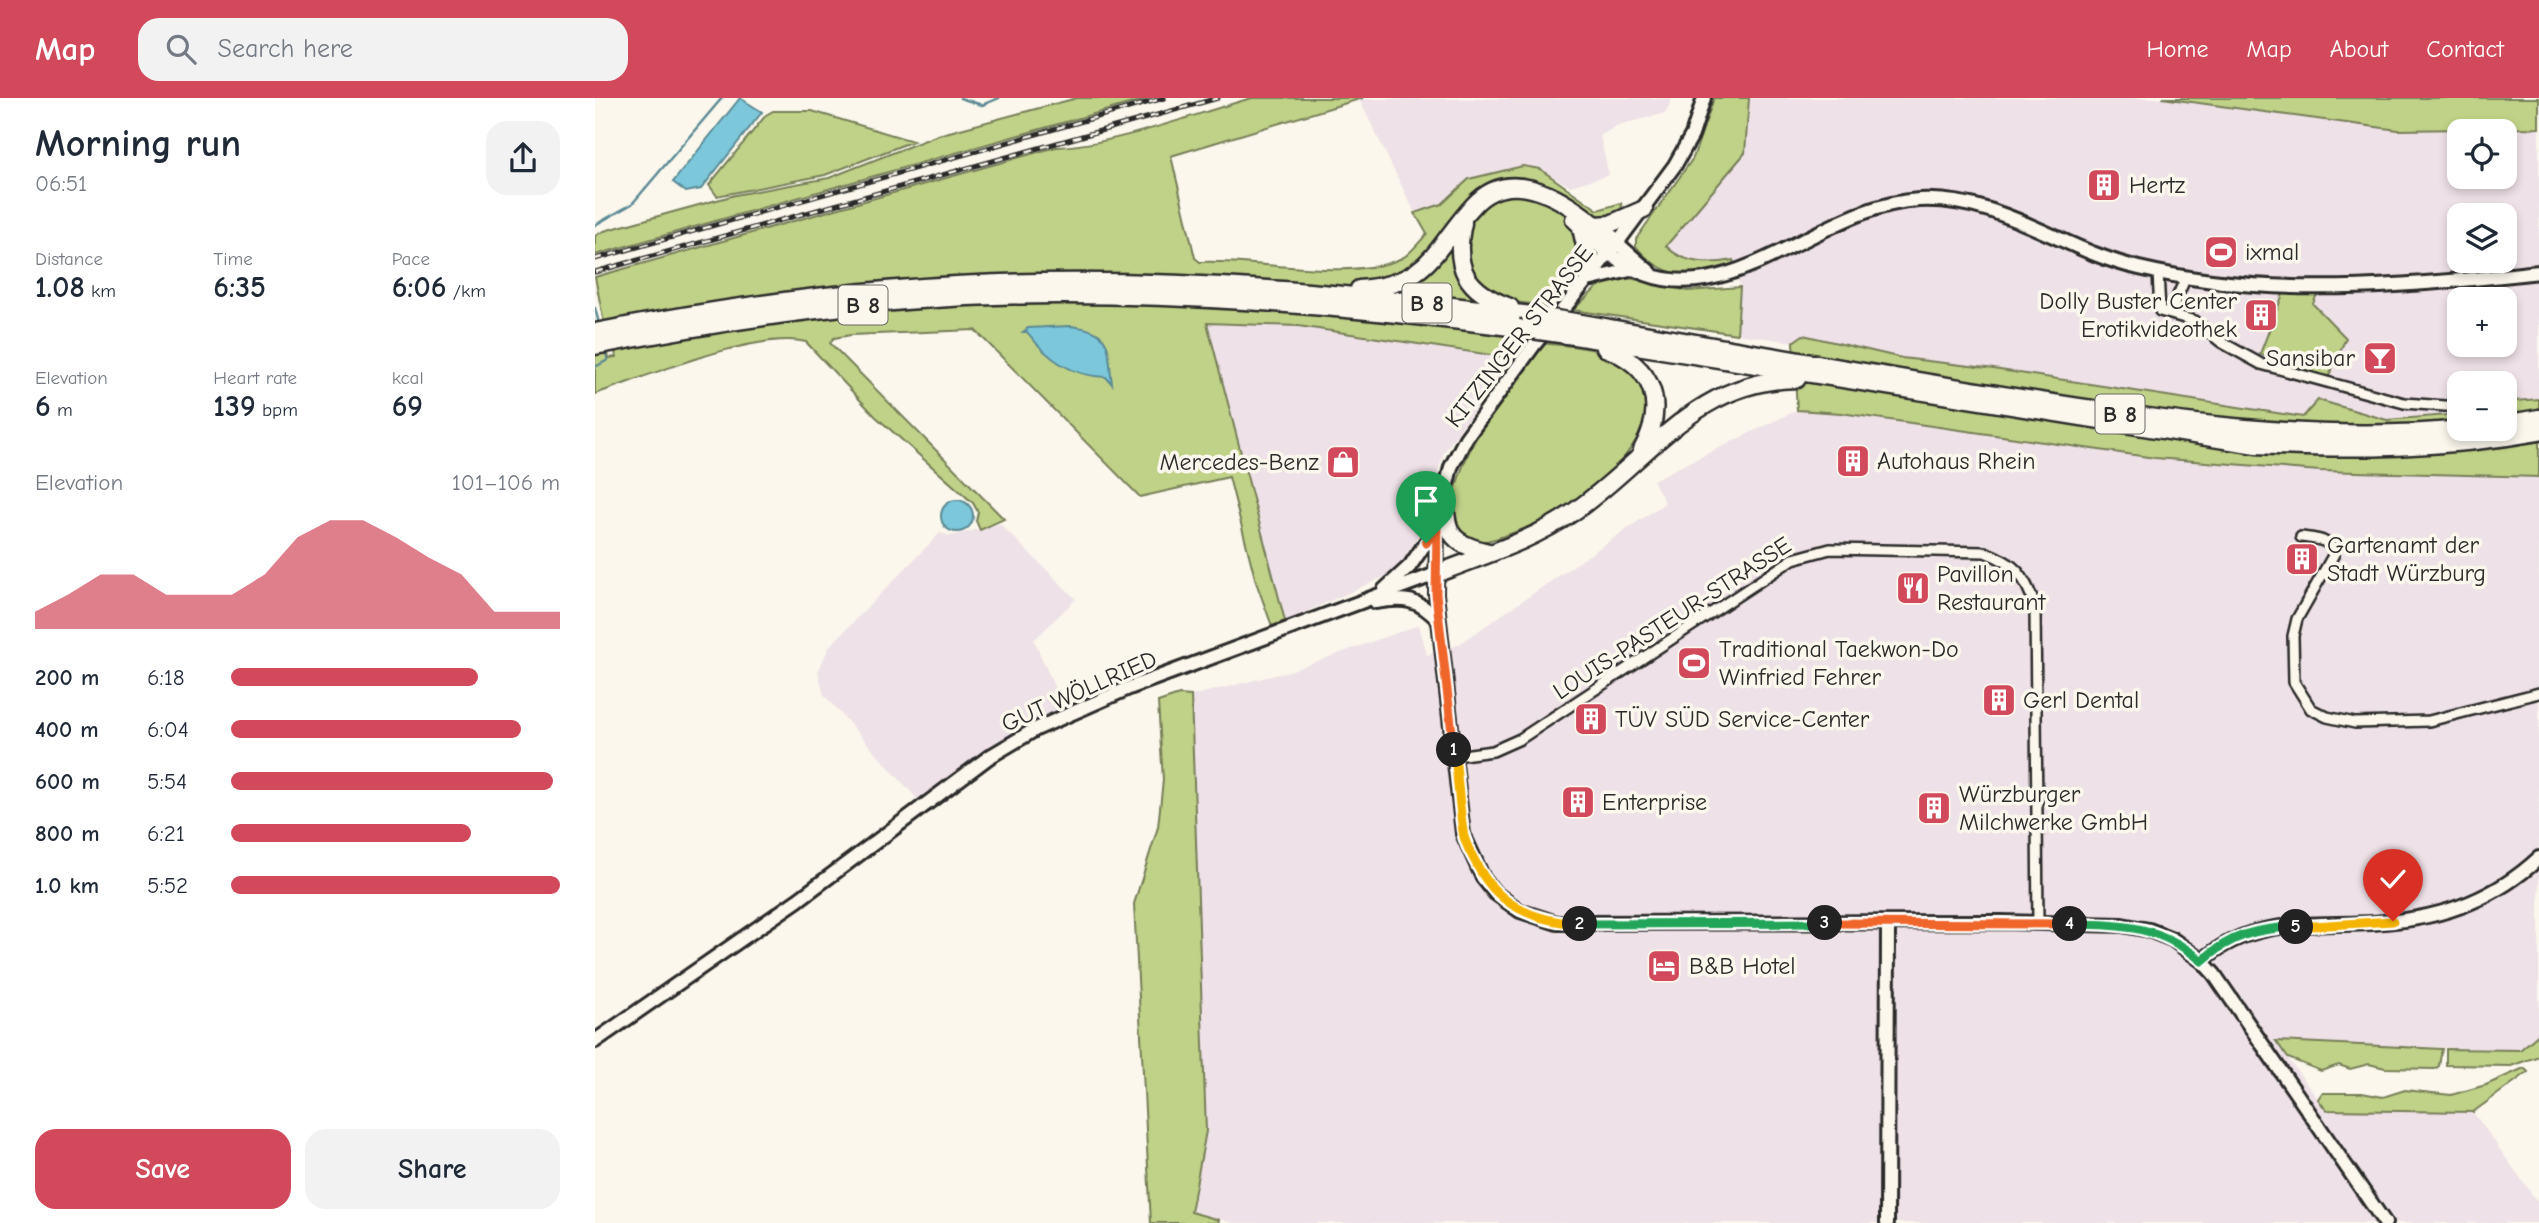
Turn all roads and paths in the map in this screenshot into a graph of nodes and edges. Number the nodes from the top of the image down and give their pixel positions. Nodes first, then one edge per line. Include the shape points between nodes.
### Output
1 (1704, 98) edge
2 (1644, 209) junction
3 (1465, 216) junction
4 (1588, 225) junction
5 (1613, 248) junction
6 (1630, 270) junction
7 (2158, 272) junction
8 (2539, 272) edge
9 (1590, 277) junction
10 (1656, 277) junction
11 (2186, 277) junction
12 (1322, 292) junction
13 (2170, 313) junction
14 (1532, 315) junction
15 (1577, 330) junction
16 (595, 332) edge
17 (624, 333) junction
18 (595, 346) edge
19 (1834, 379) junction
20 (2447, 406) edge
21 (2539, 418) edge
22 (2517, 422) edge
23 (2447, 430) edge
24 (2539, 432) edge
25 (2517, 435) edge
26 (2517, 440) edge
27 (2471, 441) edge
28 (2539, 441) edge
29 (1638, 456) junction
30 (1445, 492) junction
31 (1437, 526) junction
32 (2301, 537) dead end
33 (1489, 552) junction
34 (1436, 574) junction
35 (1378, 596) junction
36 (1348, 607) junction
37 (1439, 621) junction
38 (2539, 693) edge
39 (1455, 756) junction
40 (2539, 858) edge
41 (2038, 923) junction
42 (1888, 924) junction
43 (2202, 961) junction
44 (595, 1041) edge
45 (1887, 1223) edge
46 (2385, 1223) edge

1 - 2 street, KITZINGER STRASSE via 1685,149
2 - 4 highway via 1623,219
2 - 5 street, KITZINGER STRASSE
3 - 4 highway via 1476,203 1507,187 1525,186 1559,201
3 - 12 highway via 1440,252 1409,277 1371,288
3 - 14 highway via 1459,258 1465,276 1482,296
4 - 5 highway
4 - 9 highway
5 - 6 street
5 - 9 street, KITZINGER STRASSE
5 - 10 street
6 - 9 street
6 - 10 street
7 - 10 street via 2109,259 1975,205 1917,200 1859,212 1720,278
7 - 11 street
7 - 13 street via 2160,311
8 - 11 street via 2419,284 2291,286
9 - 30 street, KITZINGER STRASSE via 1481,415 1458,452
11 - 13 street
12 - 14 highway, B 8
12 - 17 highway, B 8 via 1131,282 991,283 863,291 747,305
13 - 20 street via 2195,321 2261,365 2393,401
14 - 15 highway, B 8, bridge
15 - 17 highway, B 8, bridge via 1258,301 993,296 865,305
15 - 19 highway, B 8
15 - 23 highway, B 8 via 2176,422 2311,435
15 - 29 highway via 1627,357 1651,384 1653,424
16 - 17 highway, B 8
17 - 18 highway, B 8
19 - 27 highway, B 8 via 2256,445 2394,448
19 - 29 highway via 1787,379 1725,394 1696,409
21 - 22 highway
24 - 25 highway, B 8
26 - 28 highway
29 - 33 highway via 1571,514
30 - 31 street, KITZINGER STRASSE
30 - 33 highway via 1446,524 1451,534 1468,547
31 - 34 street, KITZINGER STRASSE
31 - 35 street via 1410,566
32 - 38 street via 2323,540 2334,554 2297,620 2293,636 2294,682 2311,709 2355,723 2428,721
33 - 34 highway
34 - 35 street
34 - 37 street, KITZINGER STRASSE
35 - 36 street
36 - 37 street via 1408,599 1419,602
36 - 44 street, GUT WÖLLRIED via 1083,706 1035,729 989,757 851,862
37 - 39 street, KITZINGER STRASSE
39 - 41 street, LOUIS-PASTEUR-STRASSE via 1493,751 1520,739 1793,559 1830,549 1985,552 2007,561 2027,580 2035,606
39 - 42 street, KITZINGER STRASSE via 1469,851 1495,893 1529,915 1581,925
40 - 43 street via 2481,899 2452,910 2385,922 2252,931 2219,946
41 - 42 street, KITZINGER STRASSE
41 - 43 street, KITZINGER STRASSE via 2149,930 2172,939
42 - 45 street
43 - 46 street, KITZINGER STRASSE

